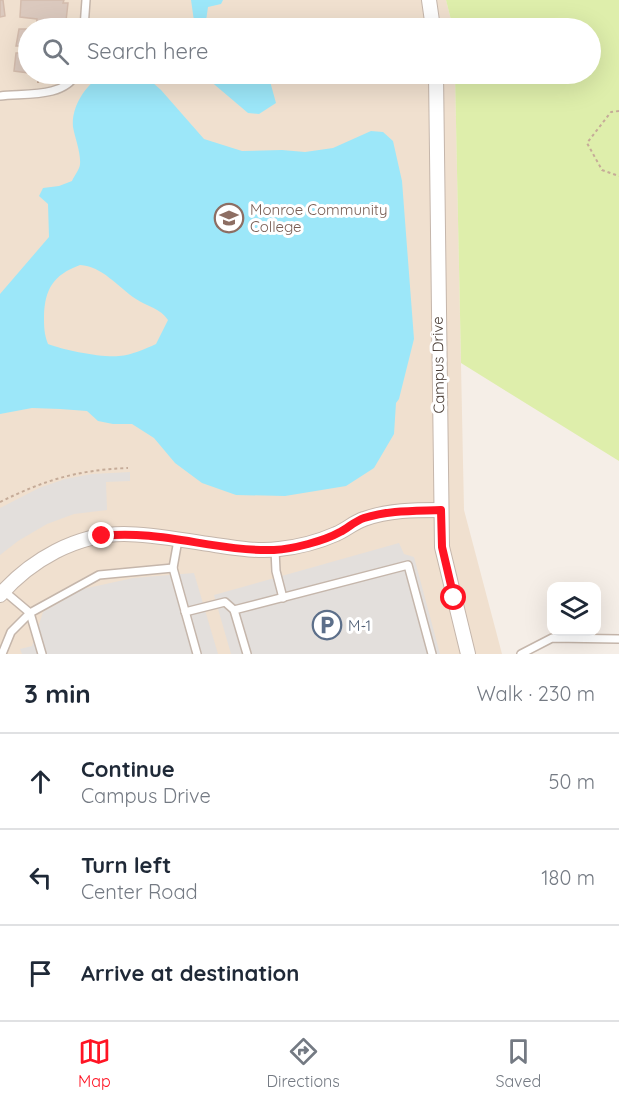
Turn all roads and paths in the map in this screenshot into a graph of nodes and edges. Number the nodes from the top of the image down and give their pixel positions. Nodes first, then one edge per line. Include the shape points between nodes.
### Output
1 (86, 0) edge
2 (429, 0) edge
3 (85, 18) edge
4 (432, 18) edge
5 (68, 84) edge
6 (436, 84) edge
7 (0, 96) edge
8 (619, 111) edge
9 (619, 176) edge
10 (128, 468) dead end
11 (0, 502) edge
12 (441, 510) junction
13 (178, 540) junction
14 (275, 550) junction
15 (173, 568) junction
16 (2, 593) edge
17 (283, 598) junction
18 (234, 610) junction
19 (184, 612) junction
20 (30, 613) junction
21 (619, 639) edge
22 (2, 654) edge
23 (42, 654) edge
24 (197, 654) edge
25 (248, 654) edge
26 (432, 654) edge
27 (468, 654) edge
28 (521, 654) edge

1 - 3 lane
2 - 4 street
5 - 7 lane via 56,90
6 - 12 street, Campus Drive
8 - 9 path via 610,112 587,143 602,170
10 - 11 path via 72,474
12 - 14 street via 388,512 361,519 338,534
12 - 27 street, Campus Drive via 442,547
13 - 14 street
13 - 15 lane
13 - 16 street via 127,534 85,540 48,555
14 - 17 lane
15 - 19 lane
15 - 20 lane via 99,575
16 - 20 lane
17 - 18 lane
17 - 26 lane via 408,565
18 - 19 lane via 225,602
18 - 25 lane
19 - 24 lane
20 - 22 lane via 11,632
20 - 23 lane
21 - 28 lane via 552,638

